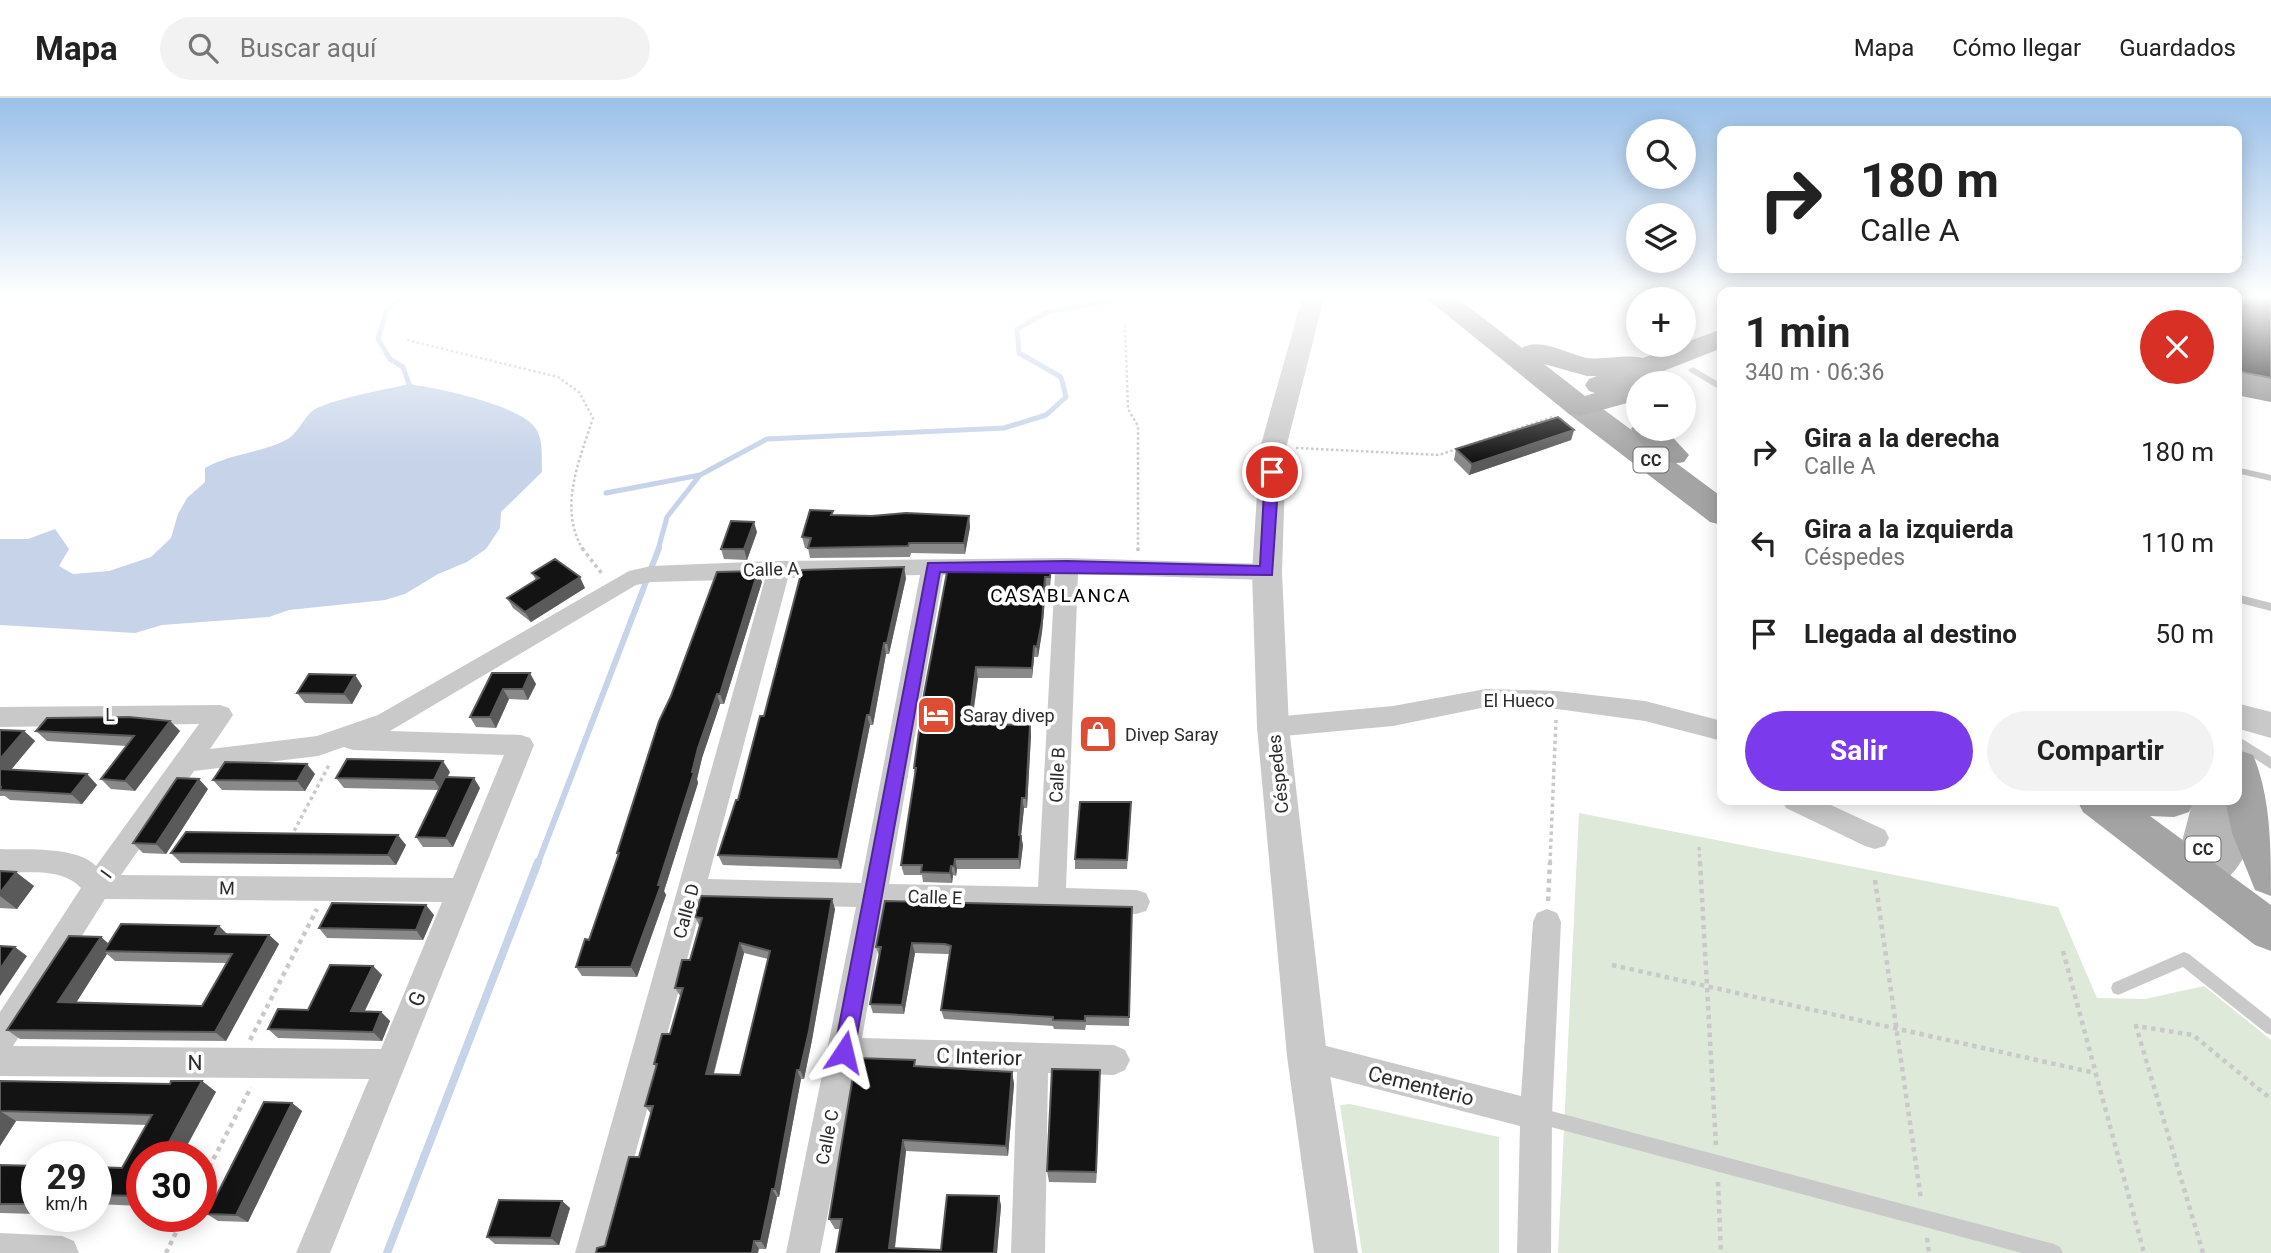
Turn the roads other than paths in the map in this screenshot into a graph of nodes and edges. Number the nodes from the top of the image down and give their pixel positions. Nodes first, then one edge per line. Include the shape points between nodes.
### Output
1 (1299, 352) edge
2 (1517, 352) edge
3 (1534, 352) joint
4 (1703, 352) edge
5 (1717, 360) edge
6 (1646, 371) edge
7 (1677, 371) edge
8 (1682, 371) edge
9 (1696, 381) edge
10 (1717, 387) edge
11 (1626, 388) edge
12 (1626, 392) edge
13 (1586, 400) junction
14 (1626, 422) edge
15 (1655, 441) edge
16 (1659, 441) edge
17 (1673, 455) junction
18 (2242, 471) edge
19 (2271, 478) edge
20 (1717, 488) edge
21 (1717, 510) edge
22 (1067, 566) junction
23 (933, 567) junction
24 (779, 569) junction
25 (1267, 572) junction
26 (2242, 600) edge
27 (2271, 607) edge
28 (220, 715) joint
29 (2242, 717) edge
30 (5, 722) edge
31 (2271, 725) edge
32 (1273, 727) junction
33 (1717, 730) edge
34 (330, 743) junction
35 (2246, 755) edge
36 (186, 762) junction
37 (1806, 805) edge
38 (2106, 805) edge
39 (2139, 805) edge
40 (2211, 805) edge
41 (1875, 838) dead end
42 (0, 861) edge
43 (2204, 865) junction
44 (2271, 877) edge
45 (97, 887) junction
46 (463, 890) junction
47 (692, 891) junction
48 (871, 895) junction
49 (2271, 898) edge
50 (1051, 900) junction
51 (1136, 902) dead end
52 (1547, 922) road end
53 (2271, 931) edge
54 (2118, 988) dead end
55 (2271, 1028) edge
56 (0, 1039) edge
57 (844, 1052) junction
58 (1307, 1056) junction
59 (1033, 1058) junction
60 (1114, 1059) dead end
61 (0, 1061) edge
62 (389, 1064) junction
63 (1536, 1115) junction
64 (0, 1250) edge
65 (62, 1253) edge
66 (313, 1253) edge
67 (592, 1253) edge
68 (803, 1253) edge
69 (1028, 1253) edge
70 (1336, 1253) edge
71 (1534, 1253) edge
72 (2054, 1253) edge

1 - 25 street, Céspedes via 1273,447
2 - 13 highway, CC
3 - 6 highway via 1587,367
3 - 13 highway, CC
4 - 7 highway
5 - 8 highway
9 - 10 lane
11 - 13 highway
12 - 13 highway
13 - 14 main road, CC
13 - 21 main road, CC
15 - 17 main road, CC
16 - 17 highway
17 - 20 main road, CC
18 - 19 lane
22 - 23 street, Calle A
22 - 25 street, Calle A
22 - 50 street, Calle B
23 - 24 street, Calle A
23 - 48 street, Calle C
24 - 34 street, Calle A via 647,574 616,587 387,722
24 - 47 street, Calle D
25 - 32 street, Céspedes
26 - 27 lane
28 - 30 street, L
28 - 36 street, I
29 - 31 street
32 - 33 street, El Hueco via 1394,716 1486,698 1645,710
32 - 58 street, Céspedes
34 - 36 street
34 - 46 street, G via 521,745
35 - 43 main road via 2241,845
35 - 44 main road via 2253,833
36 - 45 street, I
37 - 41 street
38 - 43 main road, CC
39 - 43 main road, CC
40 - 43 main road
42 - 45 street via 80,868
43 - 49 main road, CC
43 - 53 main road, CC
45 - 46 street, M
45 - 56 street, I
46 - 62 street, G
47 - 48 street, Calle E
47 - 67 street, Calle D
48 - 50 street, Calle E
48 - 57 street, Calle C
50 - 51 street, Calle E
52 - 63 street
54 - 55 lane via 2184,959
57 - 59 street, C Interior
57 - 68 street, Calle C
58 - 63 street, Cementerio
58 - 70 street, Céspedes
59 - 60 street, C Interior
59 - 69 street
61 - 62 street, N
62 - 66 street, G
63 - 71 street
63 - 72 lane
64 - 65 street

